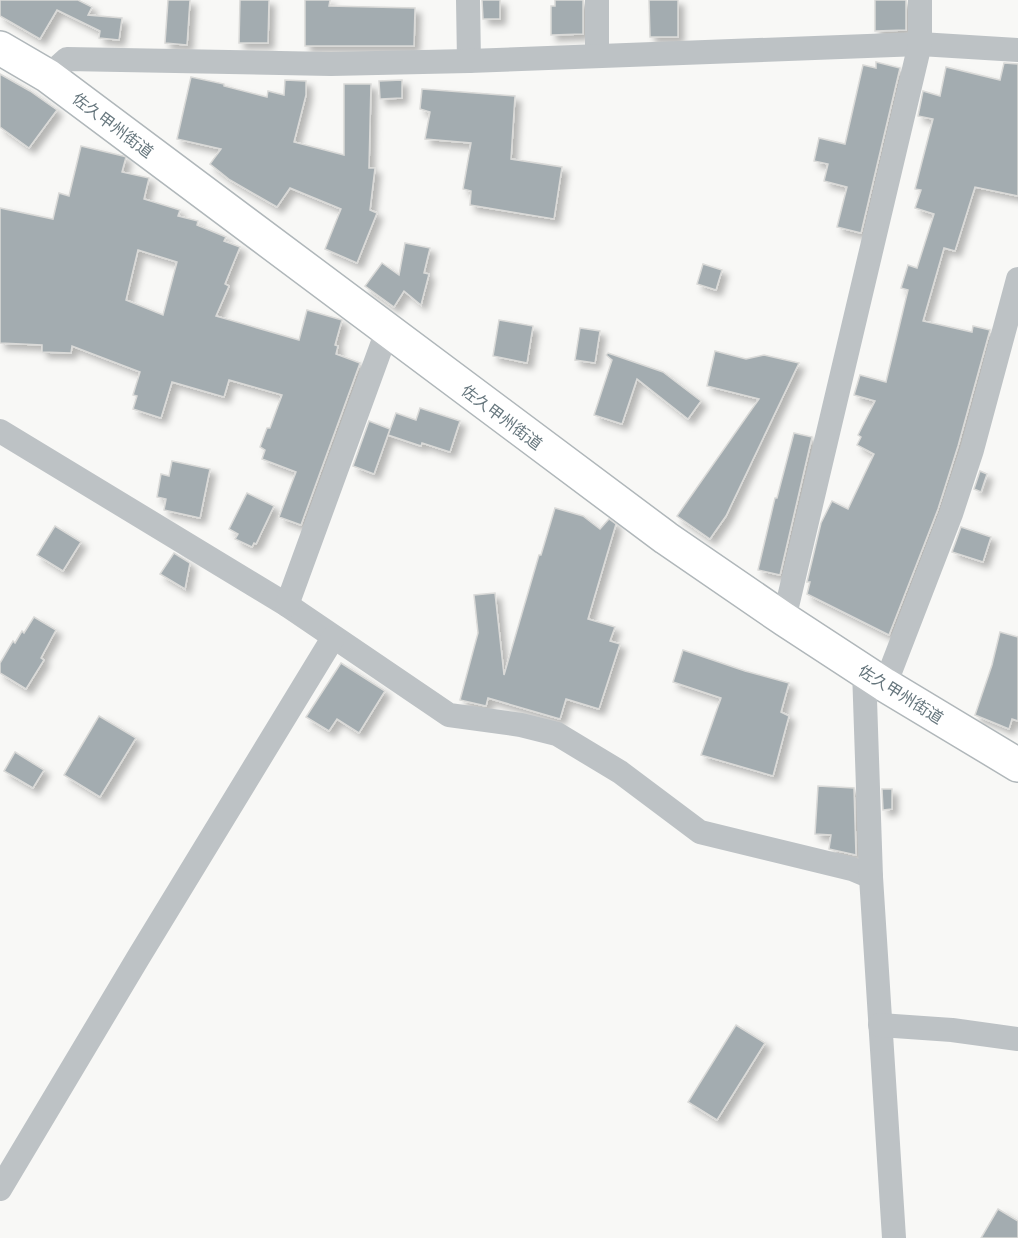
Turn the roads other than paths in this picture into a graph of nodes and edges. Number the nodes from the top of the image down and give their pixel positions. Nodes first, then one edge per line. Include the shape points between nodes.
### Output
1 (468, 0) edge
2 (597, 0) edge
3 (920, 0) edge
4 (920, 44) junction
5 (0, 48) edge
6 (1018, 50) edge
7 (597, 55) junction
8 (469, 61) junction
9 (48, 76) junction
10 (1018, 279) edge
11 (387, 331) junction
12 (0, 431) edge
13 (287, 605) junction
14 (784, 620) junction
15 (333, 638) junction
16 (874, 678) junction
17 (1018, 765) edge
18 (871, 877) junction
19 (880, 1024) junction
20 (1018, 1039) edge
21 (0, 1189) edge
22 (894, 1238) edge

1 - 8 street
2 - 7 street
3 - 4 street
4 - 6 street
4 - 7 street
4 - 14 street
5 - 9 street, 佐久甲州街道
7 - 8 street
8 - 9 street via 332,64 67,59
9 - 11 street, 佐久甲州街道
10 - 16 street via 951,514
11 - 13 street
11 - 14 street, 佐久甲州街道 via 666,538
12 - 13 street
13 - 15 street
14 - 16 street, 佐久甲州街道
15 - 18 street via 449,715 556,734 620,772 700,832
15 - 21 street
16 - 17 street, 佐久甲州街道
16 - 18 street
18 - 19 street
19 - 20 street
19 - 22 street

